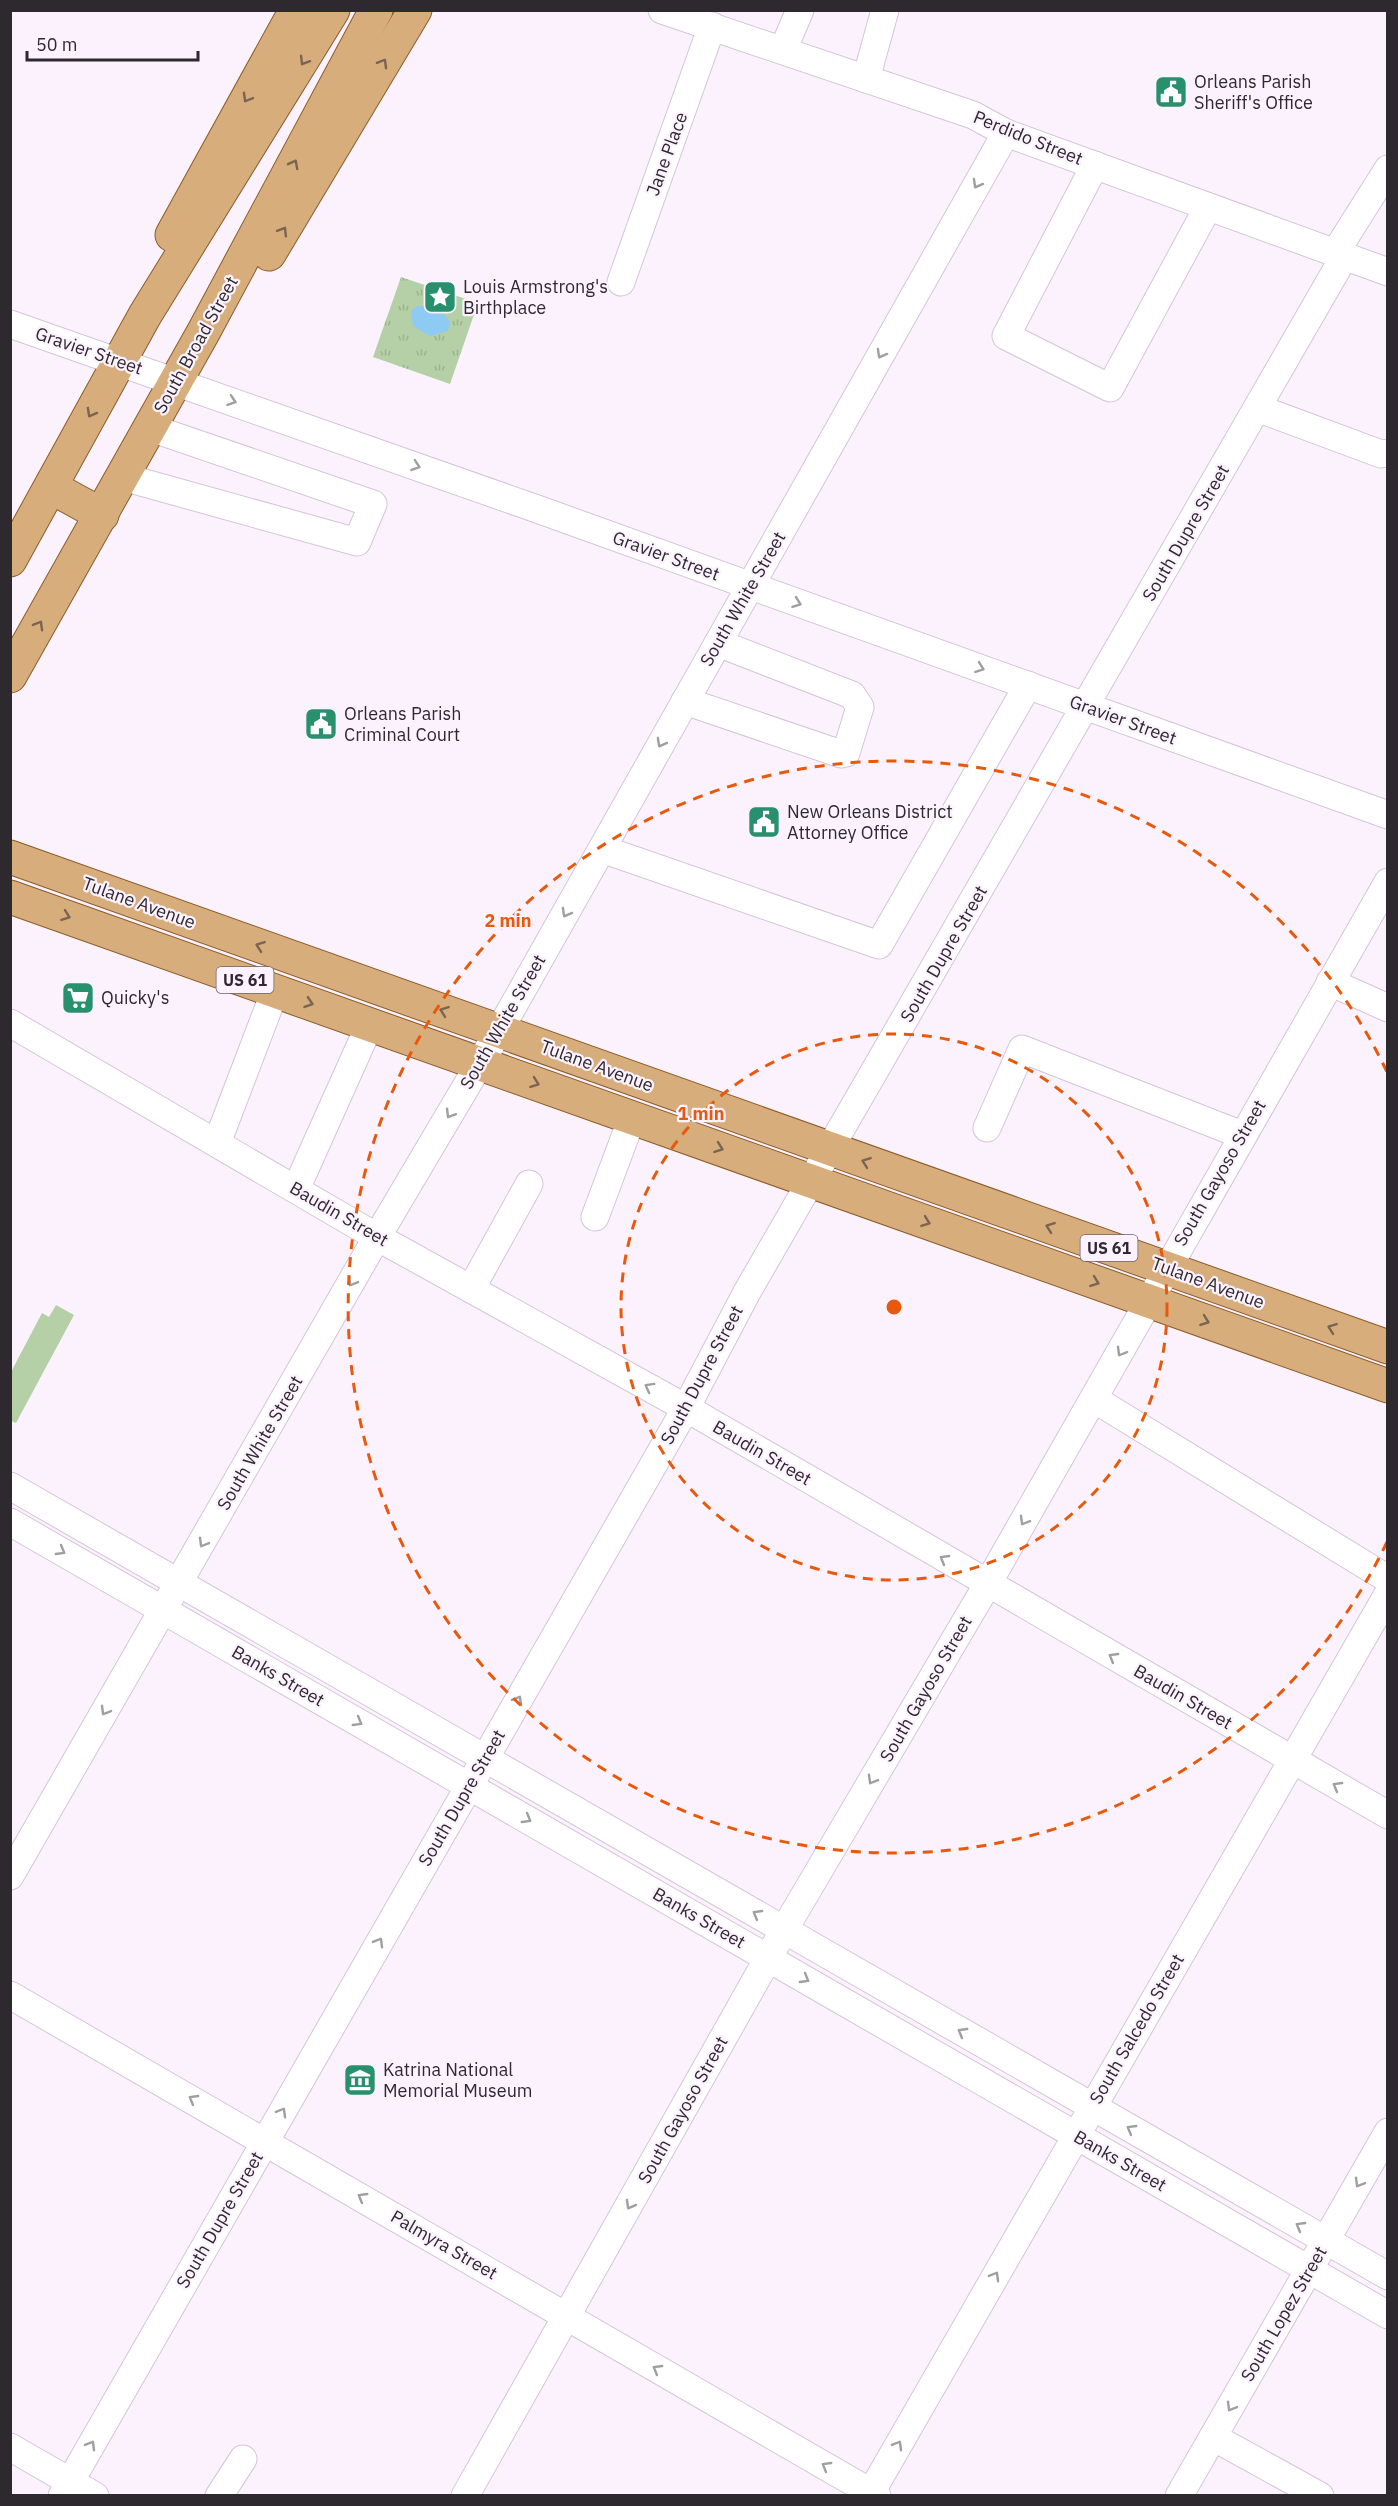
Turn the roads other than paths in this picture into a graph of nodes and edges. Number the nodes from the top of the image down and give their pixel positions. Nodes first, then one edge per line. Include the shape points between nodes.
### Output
1 (296, 10) edge
2 (333, 10) edge
3 (376, 10) edge
4 (415, 10) edge
5 (800, 10) edge
6 (901, 10) edge
7 (665, 11) edge
8 (882, 22) edge
9 (712, 26) junction
10 (783, 50) junction
11 (866, 79) junction
12 (1006, 133) junction
13 (1095, 165) junction
14 (1388, 169) edge
15 (1208, 207) junction
16 (1340, 255) junction
17 (1388, 272) edge
18 (621, 282) dead end
19 (14, 332) edge
20 (120, 362) junction
21 (177, 382) junction
22 (1257, 408) junction
23 (151, 428) junction
24 (1388, 453) edge
25 (123, 477) junction
26 (51, 487) junction
27 (102, 515) junction
28 (10, 560) edge
29 (750, 586) junction
30 (718, 643) junction
31 (10, 676) edge
32 (1028, 685) junction
33 (685, 700) junction
34 (1086, 706) junction
35 (1388, 814) edge
36 (602, 849) junction
37 (10, 857) edge
38 (1388, 882) edge
39 (10, 897) edge
40 (1330, 982) junction
41 (275, 991) junction
42 (1388, 1008) edge
43 (10, 1023) edge
44 (370, 1024) junction
45 (499, 1031) junction
46 (480, 1063) junction
47 (632, 1118) junction
48 (987, 1128) dead end
49 (1242, 1135) junction
50 (217, 1143) junction
51 (831, 1149) junction
52 (812, 1181) junction
53 (529, 1184) dead end
54 (296, 1189) junction
55 (595, 1217) dead end
56 (377, 1237) junction
57 (1165, 1268) junction
58 (471, 1289) junction
59 (1150, 1302) junction
60 (1388, 1347) edge
61 (1388, 1386) edge
62 (1094, 1399) junction
63 (686, 1408) junction
64 (10, 1485) edge
65 (10, 1522) edge
66 (1388, 1579) edge
67 (180, 1583) junction
68 (987, 1585) junction
69 (1388, 1594) edge
70 (164, 1610) junction
71 (485, 1758) junction
72 (1292, 1760) junction
73 (469, 1786) junction
74 (1388, 1815) edge
75 (10, 1876) edge
76 (784, 1930) junction
77 (769, 1958) junction
78 (10, 1995) edge
79 (1092, 2107) junction
80 (1388, 2132) edge
81 (1076, 2135) junction
82 (266, 2140) junction
83 (1326, 2241) junction
84 (1310, 2270) junction
85 (1388, 2276) edge
86 (1388, 2315) edge
87 (567, 2317) junction
88 (1213, 2437) junction
89 (10, 2447) edge
90 (243, 2459) dead end
91 (66, 2489) edge
92 (872, 2494) edge
93 (94, 2496) edge
94 (219, 2496) edge
95 (465, 2496) edge
96 (1179, 2496) edge
97 (1320, 2496) edge

1 -> 20 main road via 176,227
2 -> 20 main road
21 -> 3 main road, South Broad Street
21 -> 4 main road via 267,257
5 - 10 street
6 - 8 street
7 - 9 street, Perdido Street
8 - 11 street
9 - 10 street, Perdido Street
9 - 18 street, Jane Place
10 - 11 street, Perdido Street
11 - 12 street, Perdido Street via 973,115
12 - 13 street, Perdido Street
12 -> 29 street, South White Street
13 - 15 street, Perdido Street
13 - 15 street via 1006,336 1110,388
14 - 16 street, South Dupre Street
15 - 16 street, Perdido Street
16 - 17 street, Perdido Street
16 - 22 street, South Dupre Street
19 - 20 street, Gravier Street
20 - 21 street, Gravier Street
20 -> 26 main road
21 - 23 main road, South Broad Street
21 -> 29 street, Gravier Street
22 - 24 street via 1381,454
22 - 34 street, South Dupre Street
23 - 25 main road, South Broad Street
23 - 25 street via 374,504 357,542
25 - 27 main road, South Broad Street
26 - 27 main road
26 - 28 main road
31 -> 27 main road, South Broad Street
29 - 30 street, South White Street
29 -> 32 street, Gravier Street
30 - 33 street, South White Street
30 - 33 street via 852,695 860,707 846,753
32 - 34 street, Gravier Street
32 - 36 street via 879,945
33 -> 36 street, South White Street
34 - 35 street, Gravier Street
34 - 51 street, South Dupre Street
36 -> 45 street, South White Street
45 -> 37 main road, Tulane Avenue / US 61
38 - 40 street, South Gayoso Street
39 -> 41 main road, Tulane Avenue / US 61
40 - 42 street
40 - 49 street, South Gayoso Street
41 -> 44 main road, Tulane Avenue / US 61
41 - 50 street
43 - 50 street, Baudin Street
44 - 46 main road, Tulane Avenue / US 61
44 - 54 street
45 - 46 street, South White Street
45 - 51 main road, Tulane Avenue / US 61
46 -> 47 main road, Tulane Avenue / US 61
46 -> 56 street, South White Street
47 -> 52 main road, Tulane Avenue / US 61
47 - 55 street
48 - 49 street via 1022,1049
49 - 57 street, South Gayoso Street
50 - 54 street, Baudin Street
51 - 52 street, South Dupre Street
57 -> 51 main road, Tulane Avenue / US 61
52 -> 59 main road, Tulane Avenue / US 61
52 - 63 street, South Dupre Street
53 - 58 street
54 - 56 street, Baudin Street
56 - 58 street, Baudin Street
56 -> 67 street, South White Street
57 - 59 street, South Gayoso Street
60 -> 57 main road, Tulane Avenue / US 61
63 -> 58 street, Baudin Street
59 -> 61 main road, Tulane Avenue / US 61
59 -> 62 street, South Gayoso Street
62 - 66 street
62 -> 68 street, South Gayoso Street
68 -> 63 street, Baudin Street
71 -> 63 street, South Dupre Street
64 - 67 street, Banks Street
65 -> 70 street, Banks Street
67 - 70 street, South White Street
67 - 71 street, Banks Street
72 -> 68 street, Baudin Street
68 -> 76 street, South Gayoso Street
69 - 72 street, South Salcedo Street
70 -> 73 street, Banks Street
70 -> 75 street, South White Street
71 - 73 street, South Dupre Street
76 -> 71 street, Banks Street
74 -> 72 street, Baudin Street
72 - 79 street, South Salcedo Street
73 -> 77 street, Banks Street
82 -> 73 street, South Dupre Street
76 - 77 street, South Gayoso Street
79 -> 76 street, Banks Street
77 -> 81 street, Banks Street
77 -> 87 street, South Gayoso Street
82 -> 78 street, Palmyra Street
79 - 81 street, South Salcedo Street
83 -> 79 street, Banks Street
80 -> 83 street, South Lopez Street
81 - 84 street, Banks Street
92 -> 81 street, South Salcedo Street
87 -> 82 street, Palmyra Street
91 -> 82 street, South Dupre Street
83 - 84 street, South Lopez Street
83 - 85 street, Banks Street
84 - 86 street, Banks Street
84 -> 88 street, South Lopez Street
92 -> 87 street, Palmyra Street
87 - 95 street, South Gayoso Street
88 - 96 street, South Lopez Street
88 - 97 street
89 - 91 street
90 - 94 street
91 - 93 street

